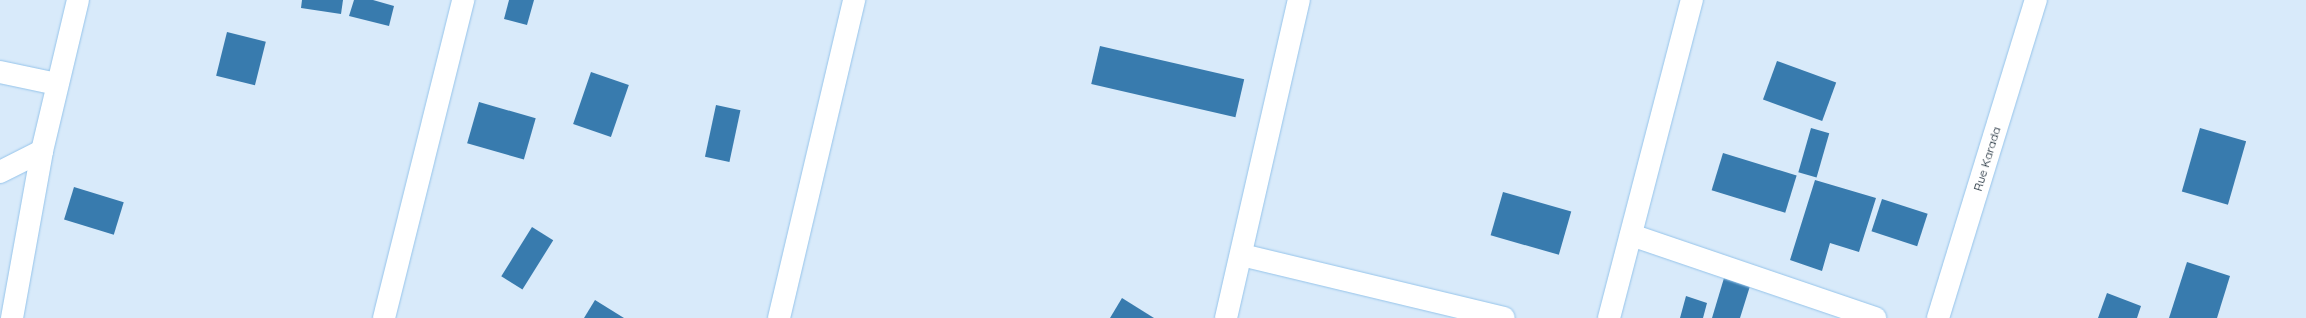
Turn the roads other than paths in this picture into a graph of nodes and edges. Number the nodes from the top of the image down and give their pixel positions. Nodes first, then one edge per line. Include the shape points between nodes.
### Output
1 (78, 0) edge
2 (463, 0) edge
3 (854, 0) edge
4 (1299, 0) edge
5 (1692, 0) edge
6 (2036, 0) edge
7 (0, 72) edge
8 (57, 84) junction
9 (42, 151) junction
10 (0, 172) edge
11 (1631, 235) junction
12 (1242, 255) junction
13 (12, 318) edge
14 (384, 318) edge
15 (779, 318) edge
16 (1226, 318) edge
17 (1504, 318) edge
18 (1609, 318) edge
19 (1875, 318) edge
20 (1938, 318) edge

1 - 8 street
2 - 14 street
3 - 15 street
4 - 12 street
5 - 11 street
6 - 20 street, Rue Karada
7 - 8 street
8 - 9 street
9 - 10 street
9 - 13 street
11 - 18 street
11 - 19 street
12 - 16 street
12 - 17 street

